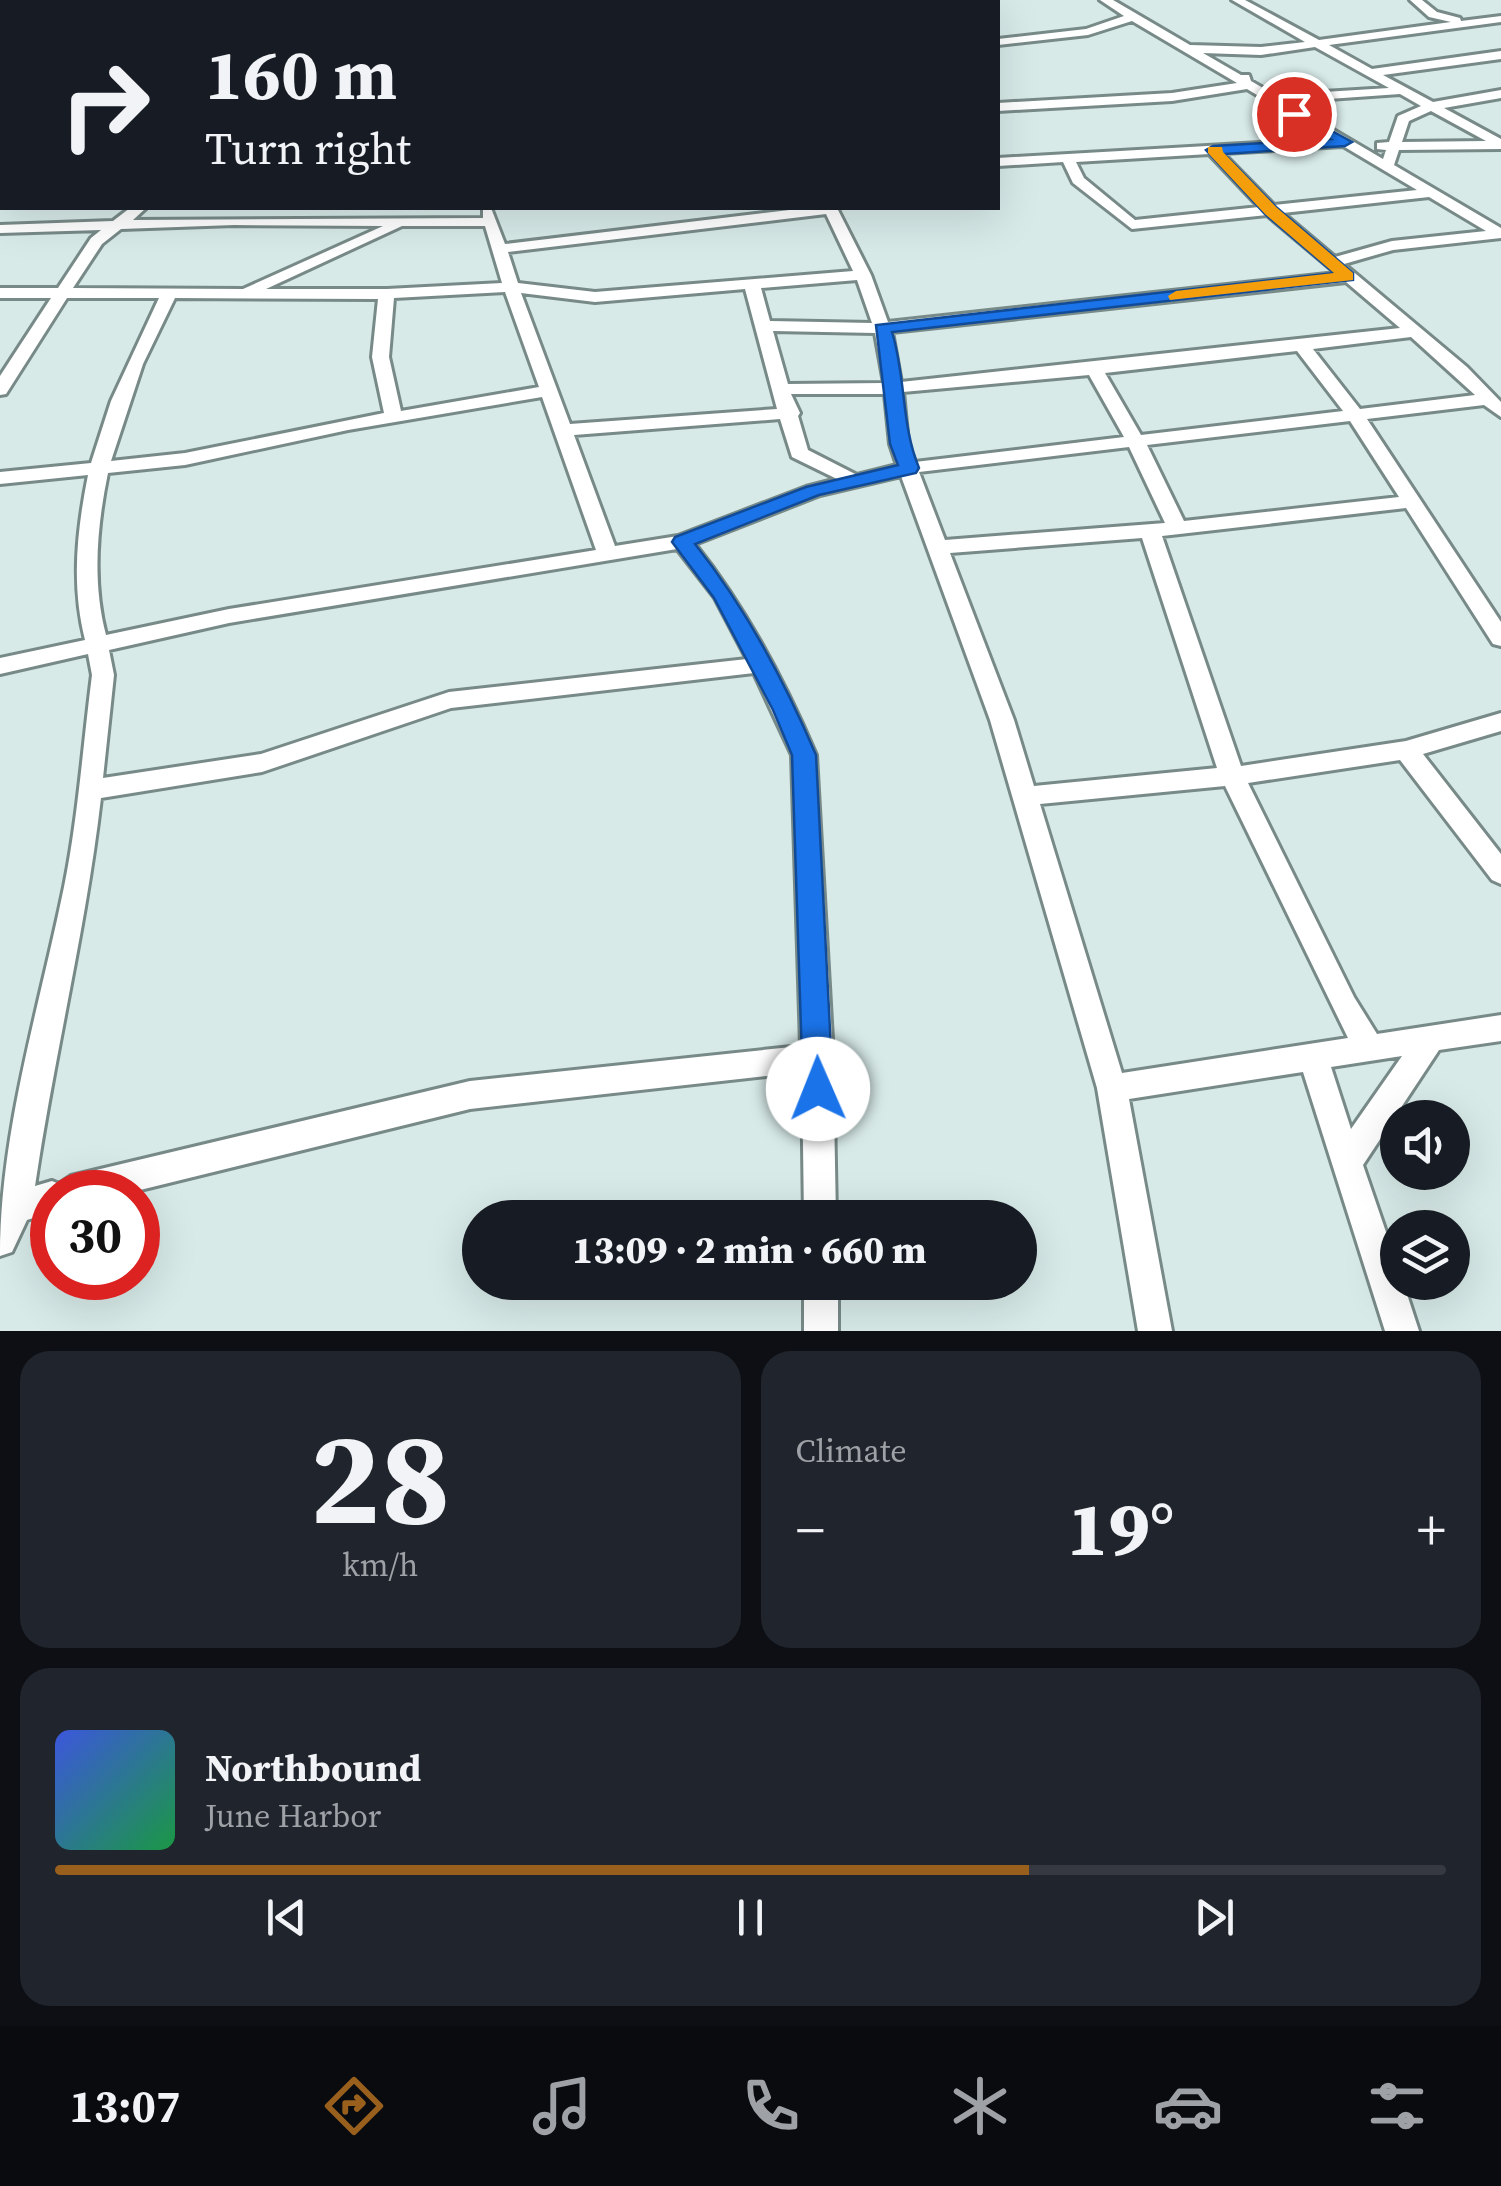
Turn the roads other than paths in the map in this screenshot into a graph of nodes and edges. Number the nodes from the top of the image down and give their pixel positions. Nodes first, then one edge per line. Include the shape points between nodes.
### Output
1 (1105, 0) edge
2 (1238, 0) edge
3 (1415, 0) edge
4 (1132, 16) junction
5 (1498, 21) edge
6 (1466, 22) junction
7 (1315, 41) junction
8 (1000, 42) edge
9 (1186, 49) junction
10 (1261, 51) junction
11 (1501, 55) edge
12 (1369, 73) junction
13 (1245, 86) junction
14 (1402, 91) junction
15 (1501, 94) edge
16 (1268, 100) junction
17 (1000, 104) edge
18 (1431, 106) junction
19 (1397, 144) junction
20 (1501, 144) edge
21 (1349, 145) junction
22 (1213, 150) junction
23 (1068, 158) junction
24 (1000, 162) edge
25 (1000, 162) edge
26 (1386, 166) junction
27 (1078, 180) junction
28 (1431, 192) junction
29 (139, 210) edge
30 (144, 210) edge
31 (814, 210) edge
32 (831, 210) edge
33 (1270, 210) junction
34 (489, 215) edge
35 (404, 222) junction
36 (161, 225) junction
37 (111, 226) junction
38 (0, 229) edge
39 (1500, 234) edge
40 (499, 249) junction
41 (1330, 263) junction
42 (863, 275) junction
43 (1347, 277) junction
44 (752, 286) junction
45 (511, 288) junction
46 (0, 293) edge
47 (242, 293) junction
48 (61, 294) junction
49 (169, 294) junction
50 (387, 294) junction
51 (764, 326) junction
52 (882, 328) junction
53 (1412, 332) junction
54 (1301, 346) junction
55 (1094, 369) junction
56 (893, 385) junction
57 (784, 389) junction
58 (0, 390) edge
59 (549, 391) junction
60 (1494, 406) edge
61 (790, 413) junction
62 (1354, 414) junction
63 (396, 418) junction
64 (562, 430) junction
65 (1136, 442) junction
66 (100, 466) junction
67 (909, 468) junction
68 (0, 478) edge
69 (855, 481) junction
70 (1412, 501) junction
71 (1177, 528) junction
72 (1150, 531) junction
73 (682, 542) junction
74 (938, 547) junction
75 (606, 552) junction
76 (1501, 639) edge
77 (100, 642) junction
78 (759, 664) junction
79 (0, 666) edge
80 (1501, 722) edge
81 (1406, 750) junction
82 (1232, 776) junction
83 (90, 790) junction
84 (1025, 796) junction
85 (1501, 873) edge
86 (1497, 1030) edge
87 (1430, 1040) junction
88 (1370, 1049) junction
89 (818, 1057) junction
90 (1314, 1058) junction
91 (1112, 1088) junction
92 (1347, 1162) junction
93 (160, 1170) edge
94 (820, 1200) edge
95 (30, 1202) edge
96 (16, 1206) junction
97 (0, 1240) edge
98 (821, 1300) edge
99 (821, 1331) edge
100 (1155, 1331) edge
101 (1402, 1331) edge

1 - 4 street
2 - 7 street
3 - 6 street via 1434,15
4 - 8 street via 1088,32
4 - 9 street
5 - 6 street
6 - 7 street
7 - 10 street
7 - 12 street
9 - 10 street
9 - 13 street
10 - 13 street via 1248,59
11 - 12 street
12 - 14 street
13 - 16 street
13 - 17 street via 1184,96
14 - 16 street
14 - 18 street
15 - 18 street
16 - 21 street
18 - 19 street via 1398,124
18 - 20 street
19 - 20 street
19 - 21 street
19 - 26 street
21 - 22 street
21 - 26 street
22 - 23 street
22 - 33 street
23 - 24 street
23 - 27 street
25 - 27 street
26 - 28 street
27 - 33 street via 1132,224
28 - 33 street
28 - 39 street
29 - 37 street
30 - 36 street
31 - 40 street
32 - 42 street
33 - 41 street
34 - 35 street
34 - 40 street
35 - 36 street
35 - 47 street
36 - 37 street
37 - 38 street
37 - 48 street
39 - 41 street via 1392,246
40 - 45 street
41 - 43 street
42 - 44 street
42 - 52 street
43 - 52 street
43 - 53 street
44 - 45 street via 595,297
44 - 51 street
45 - 50 street
45 - 59 street
46 - 48 street
47 - 49 street
47 - 50 street
48 - 49 street
48 - 58 street
49 - 66 street via 129,376
50 - 63 street via 380,374
51 - 52 street
51 - 57 street
52 - 56 street
53 - 54 street
53 - 60 street
54 - 55 street
54 - 62 street
55 - 56 street
55 - 65 street
56 - 57 street
56 - 67 street via 899,444
57 - 61 street
59 - 63 street
59 - 64 street
60 - 62 street
61 - 64 street
61 - 69 street via 799,453
62 - 65 street
62 - 70 street
63 - 66 street via 185,459
64 - 75 street
65 - 67 street
65 - 71 street
66 - 68 street
66 - 77 street via 86,598
67 - 69 street
67 - 74 street
69 - 73 street
70 - 71 street
70 - 76 street
71 - 72 street
72 - 74 street
72 - 82 street
73 - 75 street
73 - 78 street via 716,582
74 - 84 street
75 - 77 street
77 - 79 street
77 - 83 street via 104,675
78 - 83 street via 448,700 262,763
78 - 89 street via 804,755
80 - 81 street
81 - 82 street
81 - 85 street
82 - 84 street
82 - 88 street
83 - 96 street
84 - 91 street
86 - 87 street
87 - 88 street
87 - 92 street
88 - 90 street
89 - 93 street via 470,1095
89 - 94 street
90 - 91 street
90 - 92 street
91 - 100 street
92 - 101 street
95 - 96 street
96 - 97 street
98 - 99 street

